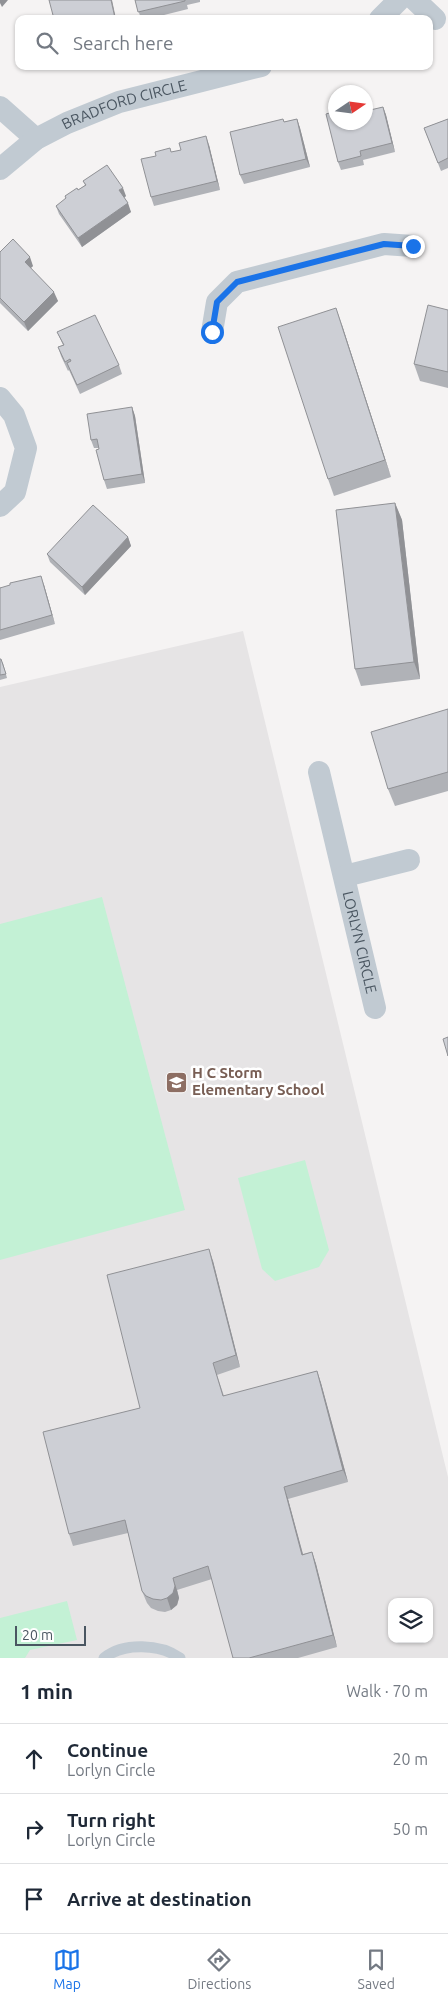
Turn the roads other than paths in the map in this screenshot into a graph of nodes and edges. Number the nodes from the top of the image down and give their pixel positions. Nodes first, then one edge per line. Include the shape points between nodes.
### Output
1 (399, 0) edge
2 (415, 0) edge
3 (384, 15) edge
4 (430, 15) edge
5 (245, 70) edge
6 (0, 107) edge
7 (36, 139) junction
8 (0, 169) edge
9 (413, 246) dead end
10 (212, 332) dead end
11 (0, 398) edge
12 (0, 506) edge
13 (319, 772) dead end
14 (409, 860) dead end
15 (345, 876) junction
16 (375, 1008) dead end
17 (104, 1658) edge
18 (180, 1658) edge

1 - 3 street
2 - 4 street
5 - 7 street, BRADFORD CIRCLE via 119,102
6 - 7 street
7 - 8 street, BRADFORD CIRCLE
9 - 10 street via 384,244 237,282 217,302
11 - 12 street via 14,415 26,448 15,492
13 - 15 street, LORLYN CIRCLE
14 - 15 street, LORLYN CIRCLE
15 - 16 street, LORLYN CIRCLE
17 - 18 lane via 131,1647 156,1647

